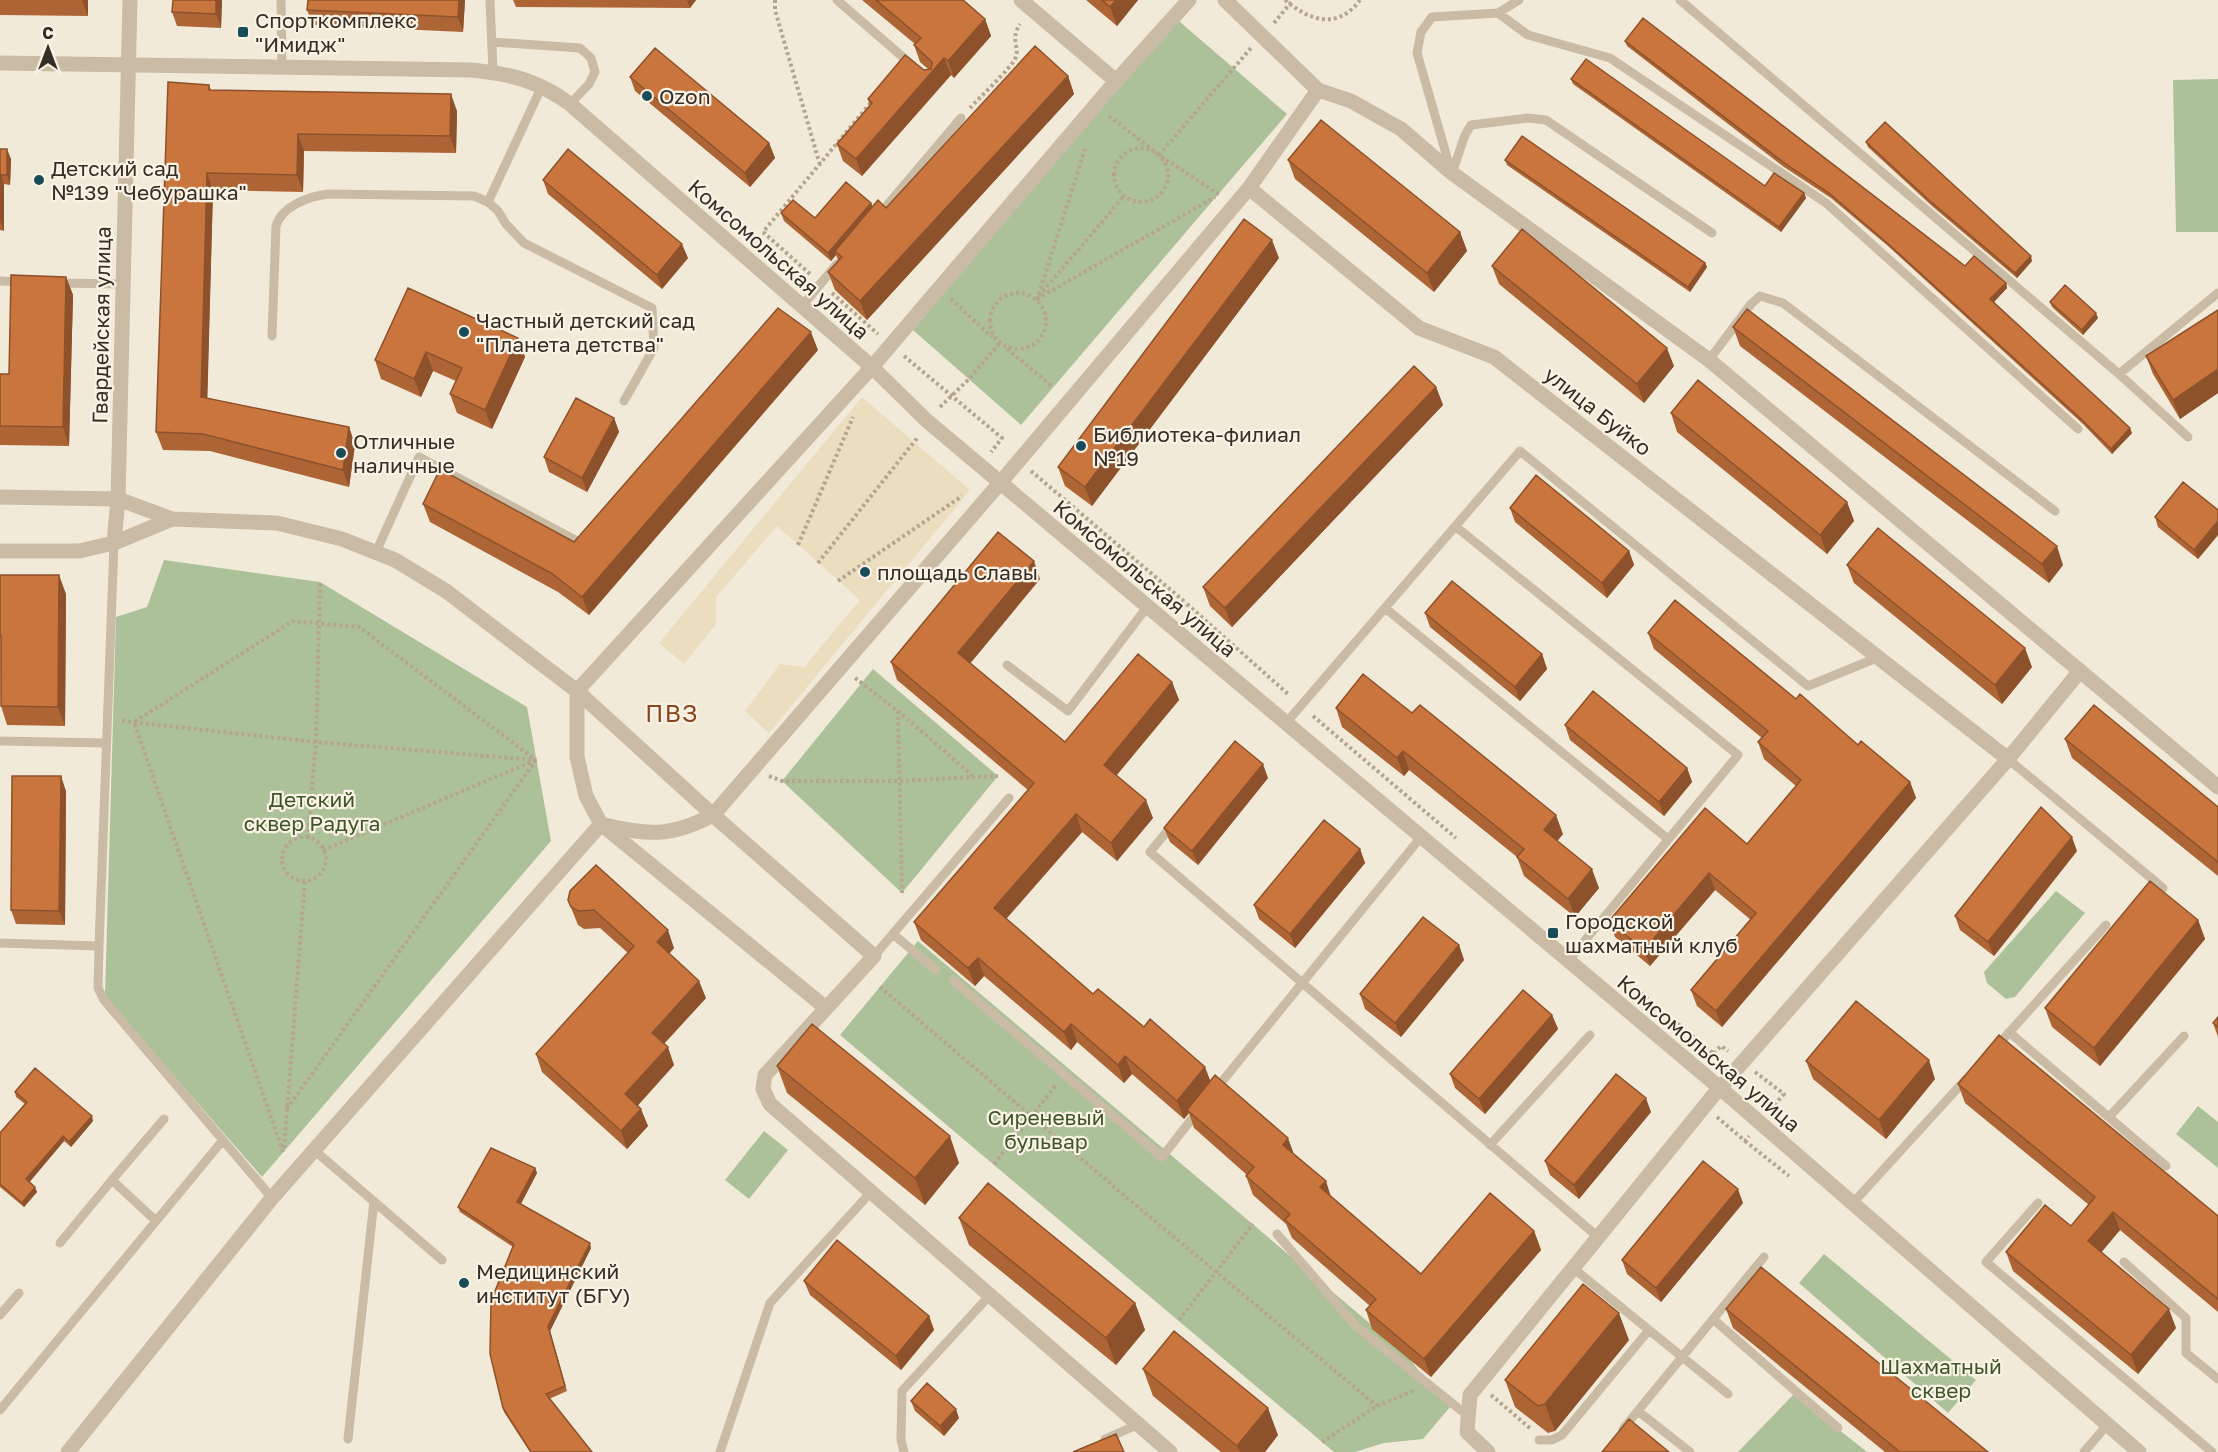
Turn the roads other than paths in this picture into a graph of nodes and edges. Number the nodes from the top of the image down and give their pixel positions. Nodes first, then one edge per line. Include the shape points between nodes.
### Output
1 (130, 0) edge
2 (281, 0) edge
3 (490, 0) edge
4 (837, 0) edge
5 (1189, 0) edge
6 (1225, 0) edge
7 (1519, 0) edge
8 (1680, 0) edge
9 (1025, 4) edge
10 (1498, 14) junction
11 (492, 42) junction
12 (0, 63) edge
13 (128, 65) junction
14 (282, 67) junction
15 (493, 72) junction
16 (923, 74) edge
17 (1116, 81) junction
18 (542, 86) junction
19 (1318, 90) junction
20 (570, 104) junction
21 (961, 118) road end
22 (1452, 173) junction
23 (1249, 188) junction
24 (488, 202) junction
25 (872, 223) edge
26 (1712, 233) dead end
27 (843, 258) edge
28 (0, 281) edge
29 (34, 282) edge
30 (45, 282) edge
31 (123, 284) junction
32 (2218, 293) edge
33 (802, 306) junction
34 (272, 336) dead end
35 (1709, 360) junction
36 (872, 367) junction
37 (2119, 374) junction
38 (624, 402) dead end
39 (2078, 429) dead end
40 (2188, 437) dead end
41 (1000, 483) junction
42 (0, 497) edge
43 (118, 499) junction
44 (2055, 511) dead end
45 (172, 519) junction
46 (1455, 526) junction
47 (579, 542) edge
48 (114, 543) junction
49 (0, 551) edge
50 (376, 552) junction
51 (1148, 607) junction
52 (1385, 608) junction
53 (1880, 657) junction
54 (1007, 665) dead end
55 (2080, 670) junction
56 (577, 692) junction
57 (1286, 723) junction
58 (0, 741) edge
59 (106, 743) junction
60 (2008, 759) junction
61 (2218, 787) edge
62 (1009, 798) dead end
63 (713, 815) junction
64 (1178, 817) edge
65 (601, 824) junction
66 (1421, 837) junction
67 (1668, 839) junction
68 (2163, 888) edge
69 (2106, 925) dead end
70 (893, 934) junction
71 (0, 942) edge
72 (99, 946) junction
73 (874, 956) junction
74 (1568, 961) junction
75 (936, 970) dead end
76 (954, 981) dead end
77 (1300, 983) junction
78 (826, 1008) junction
79 (2009, 1032) junction
80 (1590, 1035) dead end
81 (2184, 1036) dead end
82 (1985, 1058) edge
83 (1970, 1075) edge
84 (1720, 1088) junction
85 (1213, 1093) edge
86 (1206, 1102) edge
87 (2109, 1118) junction
88 (165, 1119) dead end
89 (223, 1140) junction
90 (1490, 1145) junction
91 (314, 1150) junction
92 (2166, 1166) dead end
93 (112, 1180) junction
94 (871, 1191) junction
95 (272, 1198) junction
96 (374, 1201) junction
97 (2038, 1203) dead end
98 (1852, 1204) junction
99 (156, 1221) junction
100 (1277, 1234) dead end
101 (1598, 1237) junction
102 (60, 1243) dead end
103 (1764, 1257) dead end
104 (442, 1260) dead end
105 (2124, 1262) dead end
106 (1573, 1268) junction
107 (18, 1293) dead end
108 (990, 1295) junction
109 (0, 1315) edge
110 (1713, 1319) junction
111 (1649, 1330) junction
112 (1682, 1357) junction
113 (2218, 1379) edge
114 (1728, 1394) dead end
115 (0, 1410) edge
116 (1638, 1411) junction
117 (1468, 1416) junction
118 (1138, 1425) junction
119 (2107, 1425) junction
120 (1838, 1428) dead end
121 (1618, 1435) edge
122 (348, 1439) dead end
123 (1539, 1440) edge
124 (1097, 1443) edge
125 (68, 1452) edge
126 (720, 1452) edge
127 (904, 1452) edge
128 (1170, 1452) edge
129 (1488, 1452) edge
130 (1690, 1452) edge
131 (2084, 1452) edge
132 (2139, 1452) edge
133 (2212, 1452) edge

1 - 13 street, Гвардейская улица
2 - 14 lane
3 - 11 lane
4 - 16 lane
5 - 17 street
6 - 19 street
7 - 10 lane
8 - 37 lane
9 - 17 street
10 - 22 lane via 1432,16 1421,32 1417,53
10 - 39 lane via 1528,35 1610,58 1826,203
11 - 15 lane
11 - 20 lane via 580,48 591,58 596,72
12 - 13 street, Комсомольская улица
13 - 14 street, Комсомольская улица
13 - 31 street, Гвардейская улица
14 - 15 street, Комсомольская улица
15 - 18 street, Комсомольская улица
17 - 36 street
18 - 20 street, Комсомольская улица
18 - 24 lane
19 - 22 street via 1351,101 1401,129
19 - 23 street
20 - 33 street, Комсомольская улица
21 - 25 lane
22 - 26 lane via 1471,125 1527,118 1546,120
22 - 35 street
23 - 41 street
23 - 53 street, улица Буйко via 1419,328 1494,357
24 - 34 lane via 464,195 329,194 284,211 276,226
24 - 38 lane via 524,243 652,308 654,348
27 - 33 lane
28 - 29 lane
30 - 31 lane
31 - 43 street, Гвардейская улица
32 - 37 lane
33 - 36 street, Комсомольская улица
35 - 44 lane via 1760,296 1783,303
35 - 55 street
36 - 41 street, Комсомольская улица via 926,420
36 - 56 street
37 - 40 lane
41 - 51 street, Комсомольская улица
41 - 63 street
42 - 43 street
43 - 45 street
43 - 48 street, Гвардейская улица
45 - 48 street
45 - 50 street via 277,523
46 - 52 lane
46 - 53 lane via 1520,451 1808,686
46 - 67 lane via 1738,755
47 - 50 lane via 418,457
48 - 49 street via 79,551
48 - 59 lane
50 - 56 street via 446,591
51 - 54 lane via 1068,711
51 - 57 street, Комсомольская улица
52 - 57 lane
52 - 67 lane
53 - 60 street, улица Буйко
55 - 60 street
55 - 61 street
56 - 63 street
56 - 65 street via 577,757 586,796
57 - 66 street, Комсомольская улица
58 - 59 lane
59 - 72 lane
60 - 68 lane
60 - 84 street
62 - 70 lane
63 - 65 street via 669,833 635,832
63 - 73 street
64 - 77 lane via 1150,852
65 - 78 street
65 - 91 street
66 - 74 street, Комсомольская улица
66 - 77 lane
67 - 74 lane
69 - 79 lane
70 - 73 lane
70 - 75 lane
71 - 72 lane
72 - 89 lane via 98,988 104,1000
73 - 78 street
74 - 84 street, Комсомольская улица
76 - 86 lane via 1162,1157
77 - 85 lane
77 - 90 lane
78 - 94 street via 765,1075 763,1089 770,1104
79 - 82 lane
79 - 87 lane
80 - 90 lane
81 - 87 lane
83 - 98 lane
84 - 98 street, Комсомольская улица
84 - 101 street
87 - 92 lane
88 - 93 lane
89 - 95 lane
89 - 99 lane
90 - 101 lane
91 - 95 street
91 - 96 lane
93 - 99 lane
93 - 102 lane
94 - 108 street
94 - 126 lane via 770,1303
95 - 125 street
96 - 104 lane
96 - 122 lane
97 - 133 lane via 1986,1262
98 - 119 street, Комсомольская улица
99 - 115 lane
100 - 117 lane via 1356,1326
101 - 106 street
103 - 110 lane
105 - 113 lane via 2186,1318 2186,1353
106 - 111 lane
106 - 117 street via 1470,1395
107 - 109 lane
108 - 118 street
108 - 127 lane via 902,1391
110 - 112 lane
110 - 120 lane
111 - 112 lane
111 - 123 lane via 1562,1435
112 - 114 lane
112 - 116 lane
116 - 121 lane
116 - 130 lane
117 - 129 street via 1467,1432
118 - 124 lane
118 - 128 street
119 - 131 lane
119 - 132 street, Комсомольская улица

